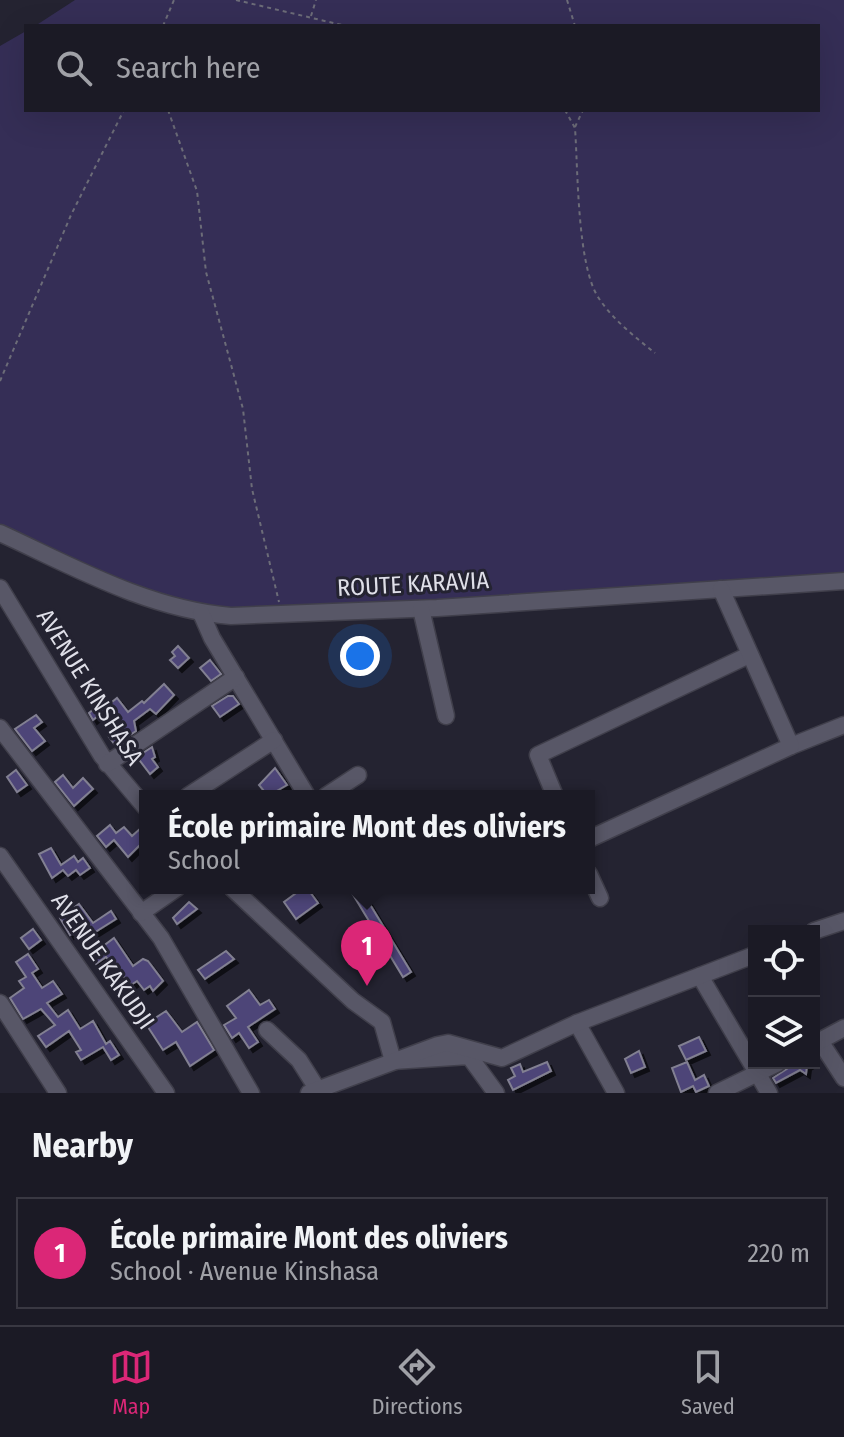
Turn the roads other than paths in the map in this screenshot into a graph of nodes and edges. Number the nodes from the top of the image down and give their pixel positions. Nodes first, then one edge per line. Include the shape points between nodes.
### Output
1 (0, 533) edge
2 (844, 581) edge
3 (0, 588) edge
4 (721, 589) junction
5 (421, 609) junction
6 (201, 613) junction
7 (749, 655) junction
8 (236, 677) junction
9 (446, 716) dead end
10 (844, 725) edge
11 (0, 728) edge
12 (274, 740) junction
13 (791, 746) junction
14 (107, 764) junction
15 (358, 775) dead end
16 (197, 790) edge
17 (303, 790) edge
18 (335, 790) edge
19 (553, 790) edge
20 (139, 800) edge
21 (595, 836) edge
22 (0, 856) edge
23 (595, 887) edge
24 (168, 894) edge
25 (238, 894) edge
26 (600, 898) dead end
27 (141, 913) junction
28 (844, 921) edge
29 (820, 929) edge
30 (748, 957) edge
31 (700, 976) junction
32 (0, 1003) edge
33 (577, 1023) junction
34 (844, 1028) edge
35 (267, 1030) dead end
36 (820, 1040) edge
37 (820, 1046) edge
38 (393, 1061) junction
39 (767, 1069) edge
40 (757, 1074) junction
41 (844, 1078) edge
42 (313, 1091) edge
43 (58, 1093) edge
44 (166, 1093) edge
45 (251, 1093) edge
46 (496, 1093) edge
47 (616, 1093) edge
48 (717, 1093) edge
49 (769, 1093) edge

1 - 6 street, ROUTE KARAVIA via 148,599
2 - 4 street, ROUTE KARAVIA
3 - 14 street, AVENUE KINSHASA
4 - 5 street, ROUTE KARAVIA
4 - 7 street
5 - 6 street, ROUTE KARAVIA
5 - 9 street
6 - 8 street
7 - 13 street
7 - 19 street via 538,755
8 - 12 street
8 - 14 street
10 - 13 street
11 - 27 street
12 - 16 street
12 - 17 street
13 - 21 street
14 - 20 street, AVENUE KINSHASA
15 - 18 street
22 - 44 street, AVENUE KAKUDJI
23 - 26 street
24 - 27 street
25 - 38 street via 382,1022
27 - 45 street via 203,1006
28 - 29 street
30 - 31 street
31 - 33 street
31 - 40 street
32 - 43 street
33 - 38 street via 502,1058 448,1043
33 - 47 street
34 - 36 street
35 - 42 street via 299,1060
37 - 41 street
38 - 42 street
38 - 46 street via 469,1056
39 - 40 street
40 - 48 street
40 - 49 street

